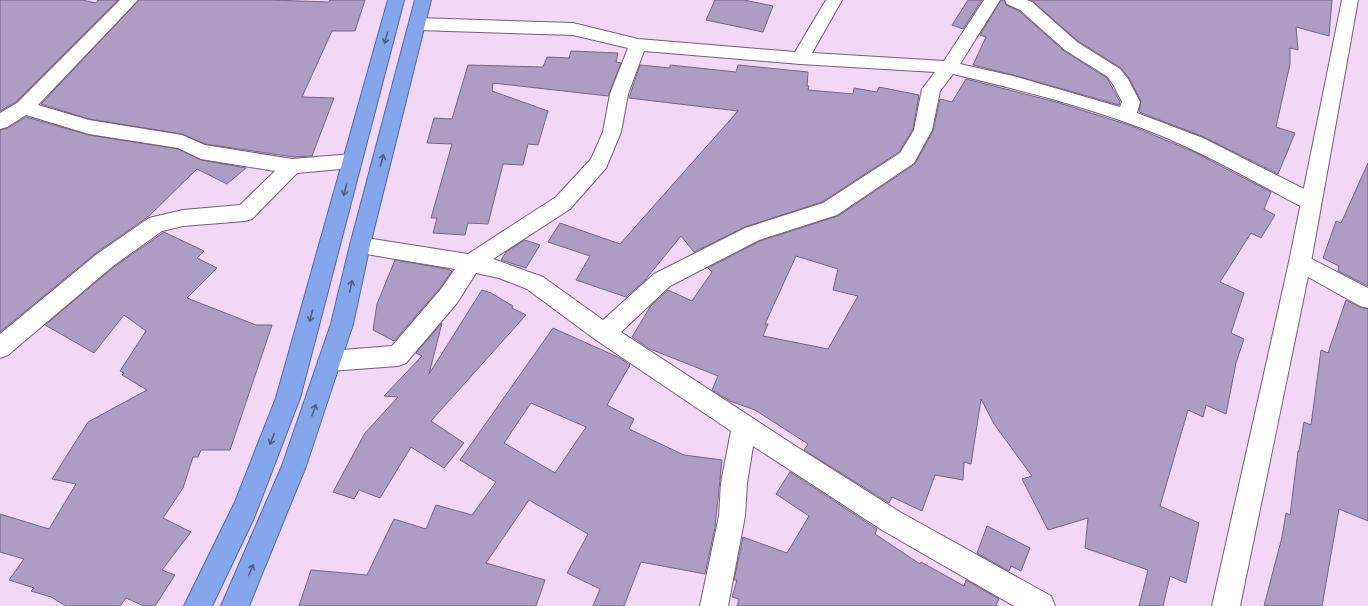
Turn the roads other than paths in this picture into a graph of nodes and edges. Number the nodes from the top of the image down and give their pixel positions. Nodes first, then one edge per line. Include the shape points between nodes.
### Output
1 (130, 0) edge
2 (396, 0) edge
3 (423, 0) edge
4 (834, 0) edge
5 (992, 0) edge
6 (1013, 0) edge
7 (1350, 0) edge
8 (418, 24) junction
9 (638, 45) junction
10 (800, 58) junction
11 (949, 67) junction
12 (24, 108) junction
13 (1127, 116) junction
14 (0, 122) edge
15 (352, 161) junction
16 (292, 166) junction
17 (1311, 202) junction
18 (360, 245) junction
19 (1300, 262) junction
20 (471, 263) junction
21 (1368, 299) edge
22 (604, 333) junction
23 (0, 348) edge
24 (330, 361) junction
25 (744, 426) junction
26 (198, 606) edge
27 (235, 606) edge
28 (714, 606) edge
29 (1041, 606) edge
30 (1226, 606) edge

1 - 12 street
2 -> 15 highway
3 - 8 highway
4 - 10 street
5 - 11 street
6 - 13 street via 1026,6 1071,46 1114,73 1130,102
7 - 17 street
8 - 9 street via 573,29
18 -> 8 highway
9 - 10 street
9 - 20 street via 619,94 612,132 599,163 563,203
10 - 11 street
11 - 13 street via 1013,82
11 - 22 street via 931,89 923,130 907,158 830,209 752,234 662,280
12 - 14 street
12 - 16 street via 89,126 182,142 201,152
13 - 17 street via 1196,143
15 - 16 street
15 -> 26 highway via 288,398 245,509
16 - 23 street via 245,213 183,218 156,224 105,260
17 - 19 street
18 - 20 street
24 -> 18 highway via 342,324
19 - 21 street
19 - 30 street
20 - 22 street via 502,270 535,283
20 - 24 street via 449,296 398,356
22 - 25 street
27 -> 24 highway via 294,466
25 - 28 street via 734,483 732,516
25 - 29 street via 892,521

